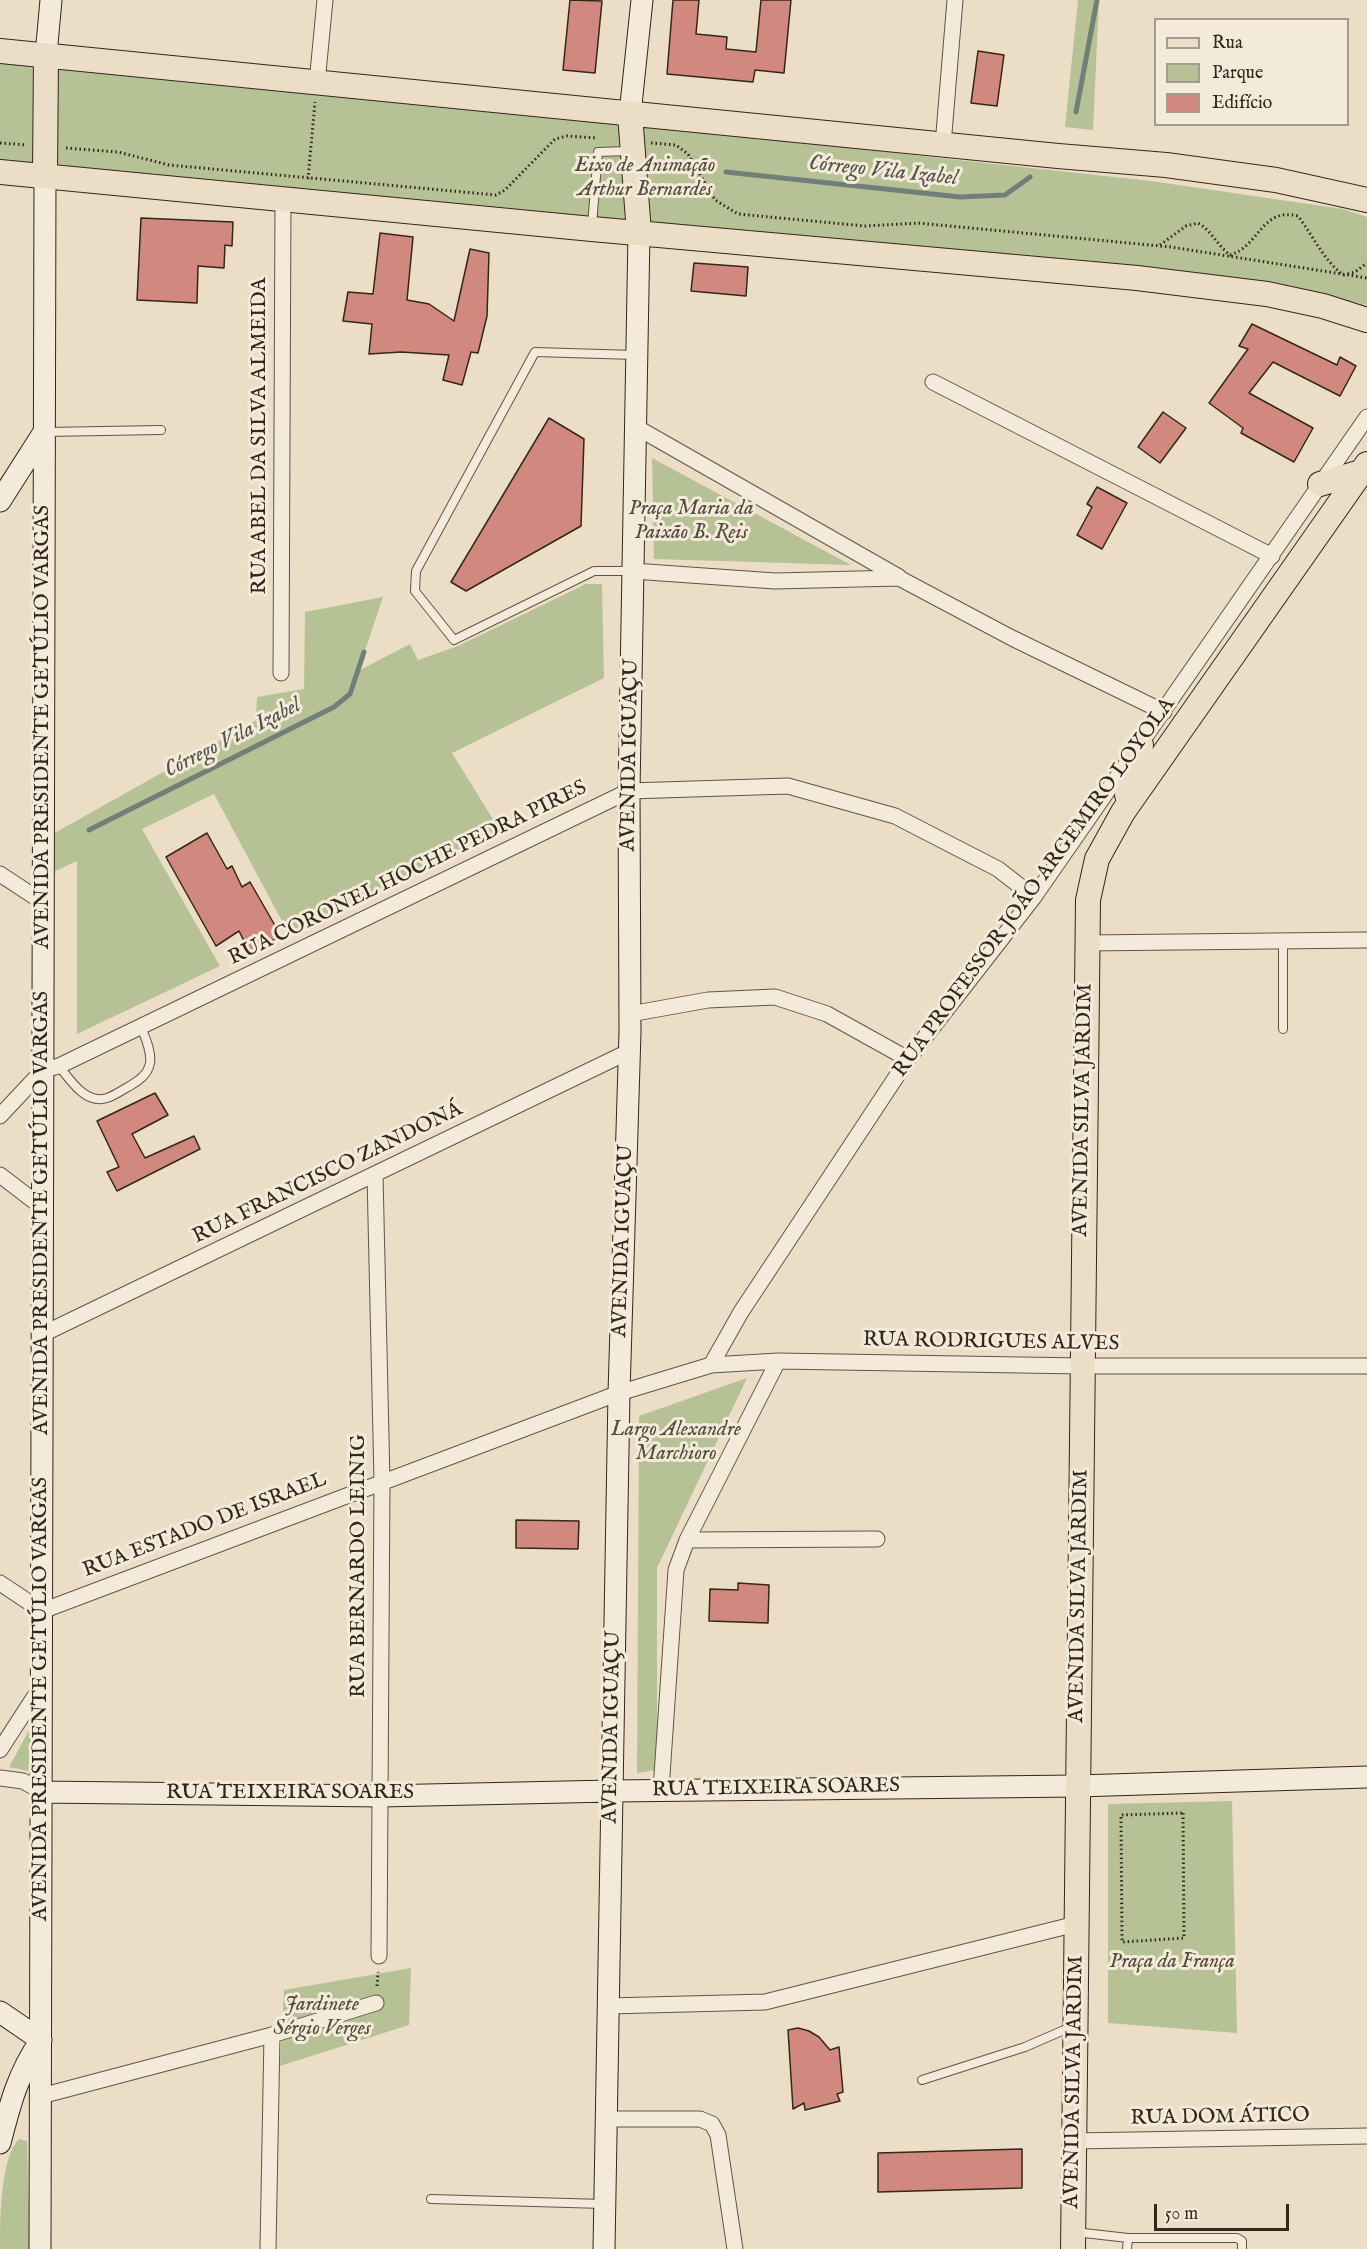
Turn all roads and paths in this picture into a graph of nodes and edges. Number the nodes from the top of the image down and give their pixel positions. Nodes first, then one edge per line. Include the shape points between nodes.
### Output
1 (51, 0) edge
2 (325, 0) edge
3 (642, 0) edge
4 (955, 0) edge
5 (0, 51) edge
6 (46, 55) junction
7 (317, 83) junction
8 (630, 114) junction
9 (597, 138) dead end
10 (0, 143) edge
11 (17, 144) dead end
12 (665, 144) dead end
13 (943, 145) junction
14 (83, 149) dead end
15 (634, 151) junction
16 (0, 172) edge
17 (45, 176) junction
18 (299, 193) junction
19 (1367, 200) edge
20 (592, 229) junction
21 (639, 233) junction
22 (1159, 246) junction
23 (1230, 255) junction
24 (1367, 263) edge
25 (1343, 275) junction
26 (1367, 278) edge
27 (1367, 320) edge
28 (637, 355) junction
29 (933, 382) dead end
30 (1367, 417) edge
31 (636, 427) junction
32 (161, 430) dead end
33 (45, 432) junction
34 (1364, 468) edge
35 (1320, 484) junction
36 (0, 501) edge
37 (1272, 556) junction
38 (633, 571) junction
39 (899, 578) junction
40 (281, 673) dead end
41 (1164, 712) junction
42 (1141, 745) junction
43 (629, 791) junction
44 (1123, 812) junction
45 (0, 874) edge
46 (1034, 897) junction
47 (44, 903) junction
48 (1367, 940) edge
49 (1283, 942) junction
50 (1086, 943) junction
51 (630, 1014) junction
52 (141, 1027) junction
53 (1283, 1029) dead end
54 (630, 1052) junction
55 (908, 1059) junction
56 (51, 1068) junction
57 (0, 1116) edge
58 (0, 1175) edge
59 (375, 1175) junction
60 (43, 1208) junction
61 (43, 1334) junction
62 (778, 1361) junction
63 (711, 1365) junction
64 (1082, 1366) junction
65 (1367, 1366) edge
66 (619, 1393) junction
67 (382, 1481) junction
68 (877, 1539) dead end
69 (687, 1540) junction
70 (0, 1583) edge
71 (42, 1611) junction
72 (42, 1685) junction
73 (0, 1750) edge
74 (1367, 1777) edge
75 (0, 1778) edge
76 (1078, 1786) junction
77 (661, 1790) junction
78 (612, 1791) junction
79 (42, 1792) junction
80 (380, 1796) junction
81 (1076, 1924) junction
82 (1122, 1942) joint
83 (379, 1956) joint
84 (376, 2003) joint
85 (608, 2006) junction
86 (0, 2012) edge
87 (1076, 2026) junction
88 (272, 2035) junction
89 (41, 2040) junction
90 (922, 2080) dead end
91 (41, 2096) junction
92 (9, 2108) junction
93 (606, 2119) junction
94 (1367, 2136) edge
95 (1074, 2141) junction
96 (0, 2143) edge
97 (431, 2199) dead end
98 (605, 2204) junction
99 (1128, 2238) junction
100 (1073, 2241) edge
101 (40, 2249) edge
102 (268, 2249) edge
103 (604, 2249) edge
104 (735, 2249) edge
105 (1127, 2249) edge
106 (1242, 2249) edge

1 - 6 main road
2 - 7 street
3 - 8 main road
4 - 13 street
5 - 6 main road
6 - 7 main road
6 - 17 main road
7 - 8 main road
7 - 18 path
8 - 13 main road
8 - 15 main road
9 - 18 path via 555,139 496,195
10 - 11 path
12 - 22 path via 676,145 688,154 715,200 738,214 866,226 918,223
13 - 19 main road via 1166,165 1276,180
14 - 18 path via 118,152
15 - 20 lane via 598,152
15 - 21 main road
16 - 17 main road
17 - 18 main road
17 - 33 main road, AVENIDA PRESIDENTE GETÚLIO VARGAS
18 - 20 main road
18 - 40 street, RUA ABEL DA SILVA ALMEIDA
20 - 21 main road
21 - 27 main road via 1137,278 1267,294
21 - 28 main road, AVENIDA IGUAÇU
22 - 23 path
22 - 23 path via 1186,226 1198,223 1209,229
23 - 25 path
23 - 25 path via 1251,242 1266,222 1285,213 1298,216 1324,256
24 - 25 path
25 - 26 path
28 - 31 main road, AVENIDA IGUAÇU
28 - 38 lane via 535,352 416,571 415,591 454,640 594,571
29 - 37 street
30 - 35 street, RUA PROFESSOR JOÃO ARGEMIRO LOYOLA
31 - 38 main road, AVENIDA IGUAÇU
31 - 39 street
32 - 33 lane
33 - 36 main road
33 - 47 main road, AVENIDA PRESIDENTE GETÚLIO VARGAS
34 - 35 main road
34 - 44 main road, RUA PROFESSOR JOÃO ARGEMIRO LOYOLA
35 - 37 street, RUA PROFESSOR JOÃO ARGEMIRO LOYOLA
37 - 41 street, RUA PROFESSOR JOÃO ARGEMIRO LOYOLA
38 - 39 street via 775,581
38 - 43 main road, AVENIDA IGUAÇU
39 - 41 street
41 - 42 street, RUA PROFESSOR JOÃO ARGEMIRO LOYOLA
42 - 44 main road
42 - 46 street, RUA PROFESSOR JOÃO ARGEMIRO LOYOLA
43 - 46 street, RUA CORONEL HOCHE PEDRA PIRES via 788,786 895,816 998,869
43 - 51 main road, AVENIDA IGUAÇU
43 - 52 street, RUA CORONEL HOCHE PEDRA PIRES
44 - 50 main road, RUA PROFESSOR JOÃO ARGEMIRO LOYOLA via 1097,859 1088,900
45 - 47 street
46 - 55 street, RUA PROFESSOR JOÃO ARGEMIRO LOYOLA
47 - 56 main road, AVENIDA PRESIDENTE GETÚLIO VARGAS
48 - 49 street
49 - 50 street
49 - 53 lane
50 - 64 main road, AVENIDA SILVA JARDIM
51 - 54 main road, AVENIDA IGUAÇU
51 - 55 street via 708,1000 775,997 827,1014
52 - 56 street, RUA CORONEL HOCHE PEDRA PIRES
52 - 56 lane via 151,1062 147,1071 140,1080 107,1098 97,1100 86,1095
54 - 59 street, RUA FRANCISCO ZANDONÁ
54 - 66 main road, AVENIDA IGUAÇU
55 - 63 street, RUA PROFESSOR JOÃO ARGEMIRO LOYOLA via 741,1312
56 - 57 street
56 - 60 main road, AVENIDA PRESIDENTE GETÚLIO VARGAS
58 - 60 street
59 - 61 street, RUA FRANCISCO ZANDONÁ
59 - 67 street, RUA BERNARDO LEINIG
60 - 61 main road, AVENIDA PRESIDENTE GETÚLIO VARGAS
61 - 71 main road, AVENIDA PRESIDENTE GETÚLIO VARGAS
62 - 63 street, RUA RODRIGUES ALVES
62 - 64 street, RUA RODRIGUES ALVES
62 - 69 street
63 - 66 street, RUA RODRIGUES ALVES
64 - 65 street, RUA RODRIGUES ALVES
64 - 76 main road, AVENIDA SILVA JARDIM
66 - 67 street, RUA ESTADO DE ISRAEL
66 - 78 main road, AVENIDA IGUAÇU
67 - 71 street, RUA ESTADO DE ISRAEL
67 - 80 street, RUA BERNARDO LEINIG
68 - 69 street
69 - 77 street via 676,1570
70 - 71 street
71 - 72 main road, AVENIDA PRESIDENTE GETÚLIO VARGAS
72 - 73 street
72 - 79 main road, AVENIDA PRESIDENTE GETÚLIO VARGAS
74 - 76 main road, RUA TEIXEIRA SOARES
75 - 79 street via 23,1781
76 - 77 main road, RUA TEIXEIRA SOARES
76 - 81 main road, AVENIDA SILVA JARDIM
77 - 78 main road, RUA TEIXEIRA SOARES
78 - 80 main road, RUA TEIXEIRA SOARES
78 - 85 main road, AVENIDA IGUAÇU
79 - 80 main road, RUA TEIXEIRA SOARES
79 - 89 main road, AVENIDA PRESIDENTE GETÚLIO VARGAS
80 - 83 street, RUA BERNARDO LEINIG
81 - 85 street via 765,2002
81 - 87 main road, AVENIDA SILVA JARDIM
82 - 82 path via 1184,1938 1183,1814 1121,1815
83 - 84 path
84 - 88 street
85 - 93 main road, AVENIDA IGUAÇU
86 - 89 main road
87 - 90 lane
87 - 95 main road, AVENIDA SILVA JARDIM
88 - 91 street
88 - 102 street
89 - 91 main road, AVENIDA PRESIDENTE GETÚLIO VARGAS
89 - 92 main road via 22,2071
91 - 92 main road
91 - 101 main road, AVENIDA PRESIDENTE GETÚLIO VARGAS
92 - 96 main road
93 - 98 main road, AVENIDA IGUAÇU
93 - 104 street via 700,2119 712,2124 718,2135
94 - 95 street, RUA DOM ÁTICO
95 - 100 main road, AVENIDA SILVA JARDIM
97 - 98 lane
98 - 103 main road, AVENIDA IGUAÇU
99 - 100 lane
99 - 105 lane
99 - 106 lane via 1237,2238 1242,2241

